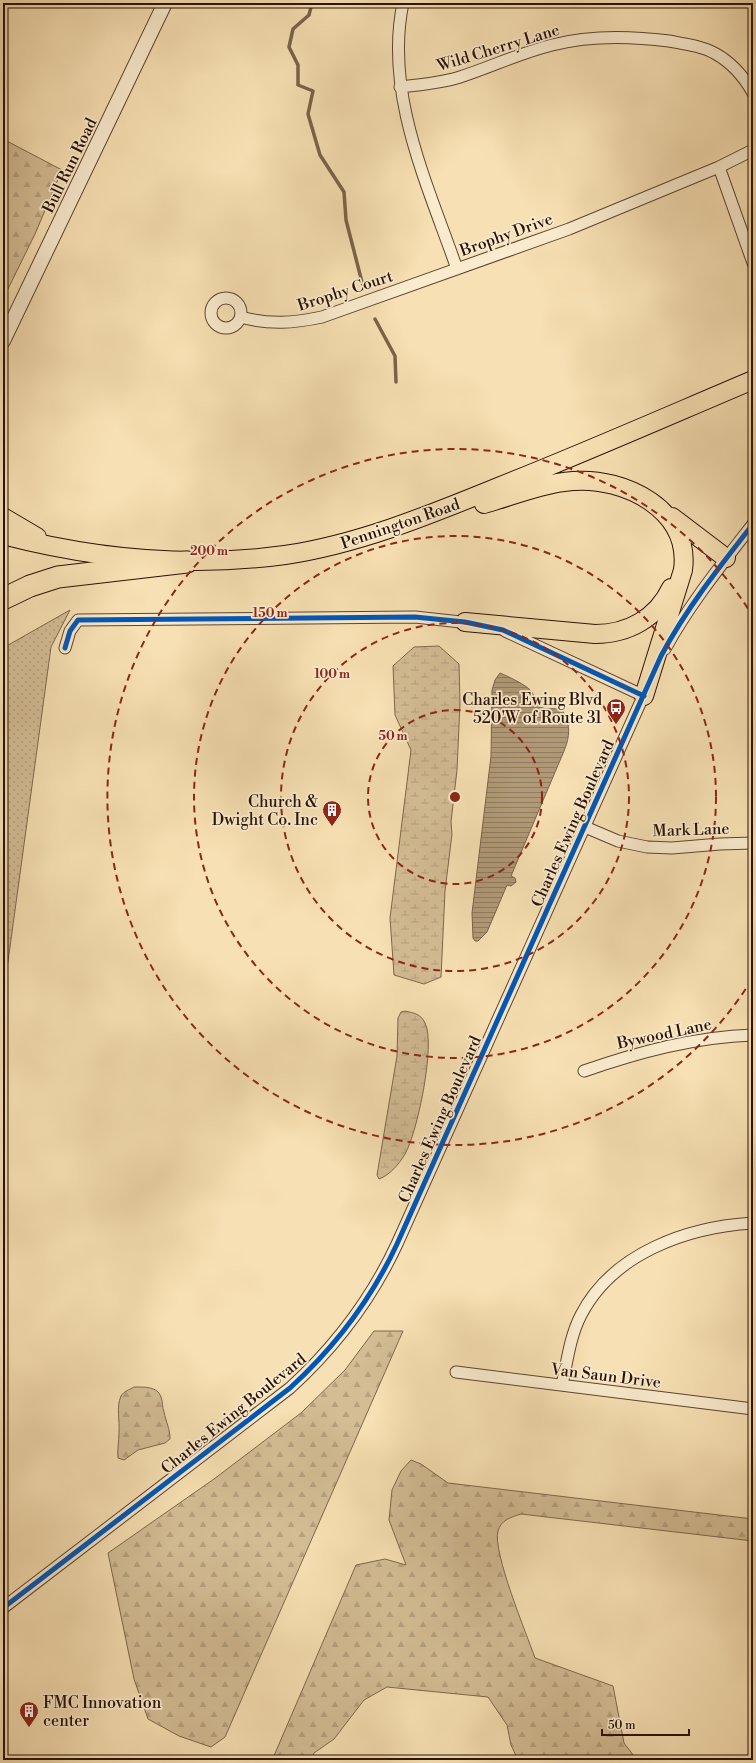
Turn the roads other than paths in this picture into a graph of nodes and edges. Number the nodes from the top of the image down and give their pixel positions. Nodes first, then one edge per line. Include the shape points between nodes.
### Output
1 (165, 3) edge
2 (403, 3) edge
3 (400, 87) junction
4 (753, 93) edge
5 (753, 150) edge
6 (719, 167) junction
7 (753, 263) edge
8 (457, 269) junction
9 (241, 317) dead end
10 (3, 341) edge
11 (753, 380) edge
12 (661, 510) junction
13 (3, 517) edge
14 (673, 523) junction
15 (753, 524) edge
16 (390, 529) junction
17 (3, 535) edge
18 (55, 547) junction
19 (726, 558) junction
20 (187, 562) junction
21 (3, 600) edge
22 (465, 622) junction
23 (65, 648) dead end
24 (644, 696) junction
25 (585, 827) junction
26 (753, 843) edge
27 (753, 1034) edge
28 (584, 1071) dead end
29 (753, 1223) edge
30 (456, 1372) dead end
31 (562, 1385) junction
32 (753, 1410) edge
33 (3, 1608) edge

1 - 10 street, Bull Run Road
2 - 3 street, Brophy Drive via 398,60
3 - 4 street, Wild Cherry Lane via 458,78 553,44 616,36 684,44 709,51 730,64
3 - 8 street, Brophy Drive via 410,134
5 - 6 street, Brophy Drive
6 - 7 street
6 - 8 street, Brophy Drive via 569,228
8 - 9 street, Brophy Court via 322,317 301,322 259,322
11 - 16 main road, Pennington Road via 598,447
12 - 14 main road
12 - 16 main road via 638,494 617,485 572,481
12 - 19 main road
13 - 18 main road
14 - 22 main road via 679,550 678,567 673,583 659,606 647,618 633,626 612,633 595,634
14 - 24 main road via 683,548 683,570
15 - 19 street, Charles Ewing Boulevard
16 - 20 main road, Pennington Road via 332,546 287,555 231,561
17 - 18 main road, Pennington Road
18 - 20 main road, Pennington Road via 142,560
19 - 24 street, Charles Ewing Boulevard via 672,637
20 - 21 highway via 63,576 30,586
22 - 23 street via 415,617 78,620 70,631
22 - 24 street via 514,634
24 - 25 street, Charles Ewing Boulevard
25 - 26 street, Mark Lane via 618,841 647,847
25 - 33 street, Charles Ewing Boulevard via 397,1244 359,1311 327,1352 290,1388
27 - 28 street, Bywood Lane via 669,1045 626,1056
29 - 31 street via 710,1228 683,1236 634,1258 617,1269 603,1282 580,1316
30 - 31 street, Van Saun Drive
31 - 32 street, Van Saun Drive

